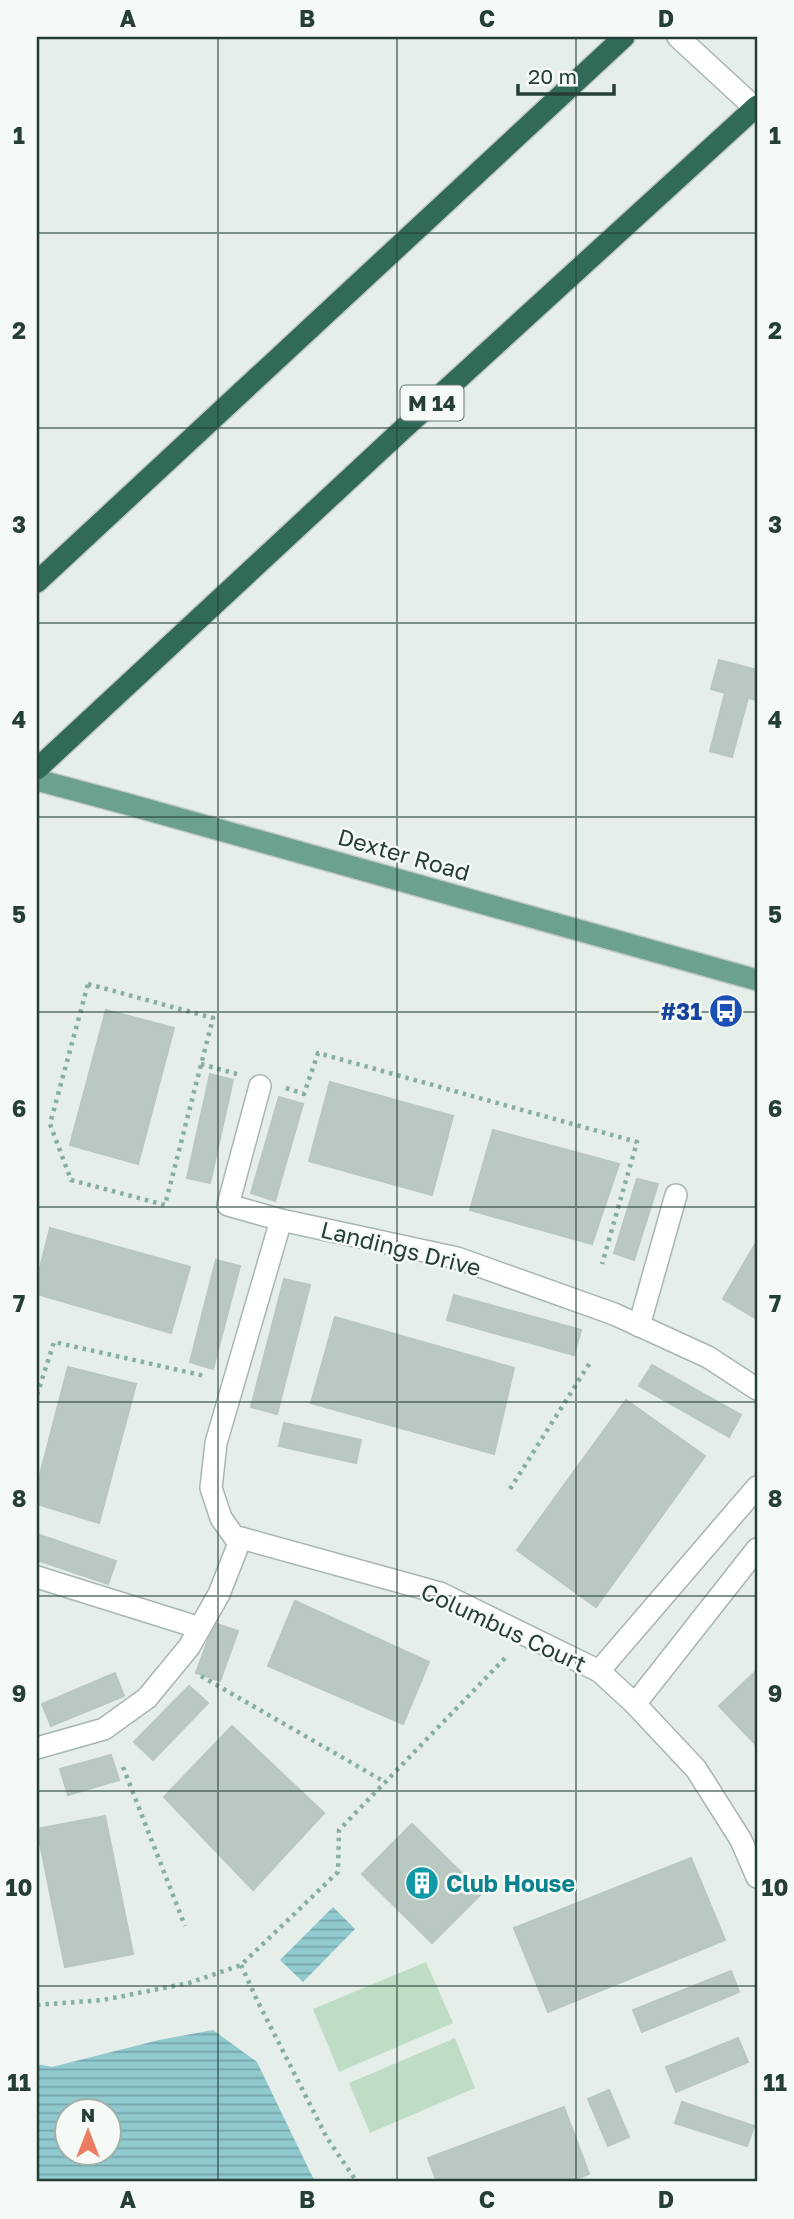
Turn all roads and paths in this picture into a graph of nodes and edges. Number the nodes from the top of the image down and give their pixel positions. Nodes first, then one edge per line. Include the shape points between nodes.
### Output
1 (624, 37) edge
2 (678, 37) edge
3 (756, 107) edge
4 (37, 582) edge
5 (37, 769) edge
6 (37, 780) edge
7 (757, 980) edge
8 (201, 1064) junction
9 (240, 1075) dead end
10 (269, 1086) joint
11 (676, 1195) dead end
12 (281, 1220) junction
13 (602, 1264) dead end
14 (639, 1325) junction
15 (591, 1361) dead end
16 (205, 1376) dead end
17 (757, 1389) edge
18 (37, 1395) edge
19 (757, 1487) edge
20 (510, 1489) dead end
21 (241, 1538) junction
22 (757, 1549) edge
23 (37, 1577) edge
24 (200, 1628) junction
25 (527, 1635) junction
26 (599, 1671) junction
27 (201, 1676) dead end
28 (635, 1704) junction
29 (37, 1748) edge
30 (123, 1767) dead end
31 (385, 1782) junction
32 (757, 1877) edge
33 (185, 1926) dead end
34 (242, 1965) junction
35 (37, 2005) edge
36 (357, 2182) edge

1 - 4 highway
2 - 3 street
3 - 5 highway, M 14
6 - 7 main road, Dexter Road
8 - 8 path via 165,1205 71,1180 50,1124 88,984 213,1018
8 - 9 path
10 - 12 street, Landings Drive via 228,1205
10 - 13 path via 304,1094 318,1052 637,1142
11 - 14 street
12 - 14 street, Landings Drive via 457,1258
12 - 21 street via 216,1443 211,1488 221,1518 238,1542
14 - 17 street, Landings Drive via 708,1357
15 - 20 path
16 - 18 path via 54,1342
19 - 26 street
21 - 24 street
21 - 25 street, Columbus Court via 440,1593
22 - 28 street
23 - 24 street
24 - 29 street via 147,1698 104,1729
25 - 26 street, Columbus Court
25 - 31 path
26 - 28 street, Columbus Court
27 - 31 path
28 - 32 street, Columbus Court via 696,1769 741,1840
30 - 33 path
31 - 34 path via 340,1830 338,1872
34 - 35 path via 189,1983 103,2000
34 - 36 path via 327,2138

